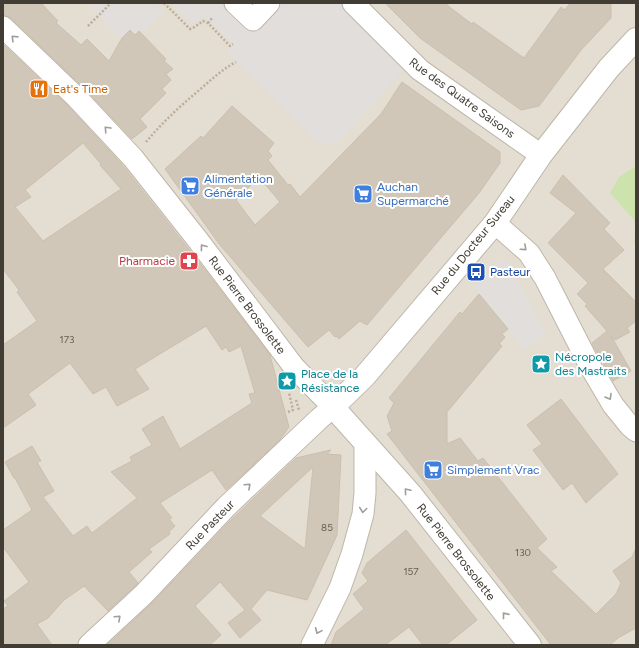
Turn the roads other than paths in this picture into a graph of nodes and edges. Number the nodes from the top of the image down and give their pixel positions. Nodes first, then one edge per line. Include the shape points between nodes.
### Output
1 (235, 3) edge
2 (269, 3) edge
3 (353, 3) edge
4 (3, 27) edge
5 (636, 39) edge
6 (541, 155) junction
7 (495, 223) junction
8 (333, 407) junction
9 (636, 430) edge
10 (365, 443) junction
11 (89, 645) edge
12 (312, 645) edge
13 (530, 645) edge

1 - 2 street via 253,20
3 - 6 street, Rue des Quatre Saisons via 420,70
8 -> 4 street, Rue Pierre Brossolette via 294,367 133,158 77,98
5 - 6 street, Rue du Docteur Sureau via 609,68
6 - 7 street, Rue du Docteur Sureau
7 - 8 street, Rue du Docteur Sureau via 364,377
7 -> 9 street via 529,253 545,278 597,379 613,405
8 - 10 street, Rue Pierre Brossolette
11 -> 8 street, Rue Pasteur via 144,594 226,507
10 -> 12 street via 363,514 340,588
13 -> 10 street, Rue Pierre Brossolette via 410,493

